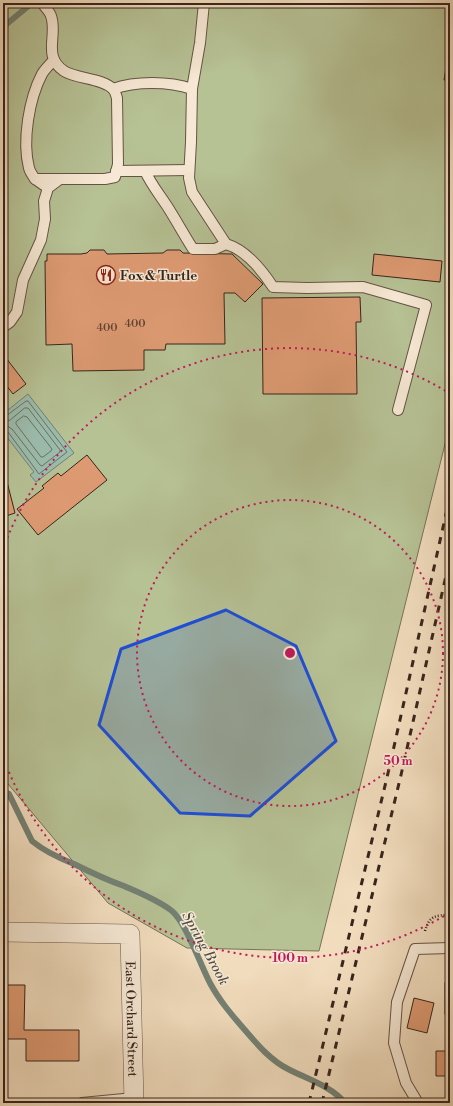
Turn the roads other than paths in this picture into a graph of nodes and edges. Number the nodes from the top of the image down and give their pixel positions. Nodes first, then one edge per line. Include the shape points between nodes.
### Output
1 (42, 3) edge
2 (204, 3) edge
3 (54, 60) junction
4 (192, 88) junction
5 (113, 89) junction
6 (189, 170) junction
7 (116, 171) junction
8 (35, 179) junction
9 (60, 179) junction
10 (48, 188) junction
11 (226, 244) junction
12 (3, 327) edge
13 (398, 410) dead end
14 (3, 932) edge
15 (450, 948) edge
16 (134, 1100) edge
17 (82, 1103) edge
18 (418, 1103) edge

1 - 3 lane via 51,16
2 - 4 lane
3 - 5 lane via 64,71 102,82
3 - 8 lane via 38,83 29,119 27,153 29,169
4 - 5 lane via 179,84 162,84 124,85
4 - 6 lane
5 - 7 lane via 117,98
6 - 7 lane
6 - 11 lane via 192,192
7 - 9 lane via 115,177 105,179
7 - 11 lane via 145,171 193,249 215,249
8 - 9 lane
8 - 10 lane
9 - 10 lane
10 - 12 lane via 44,201 45,218 41,240 23,280 17,312
11 - 13 lane via 234,247 254,263 273,287 363,287 426,305
14 - 16 street, East Orchard Street via 130,934
15 - 18 lane via 415,950 397,1002 394,1043 406,1083
16 - 17 lane

